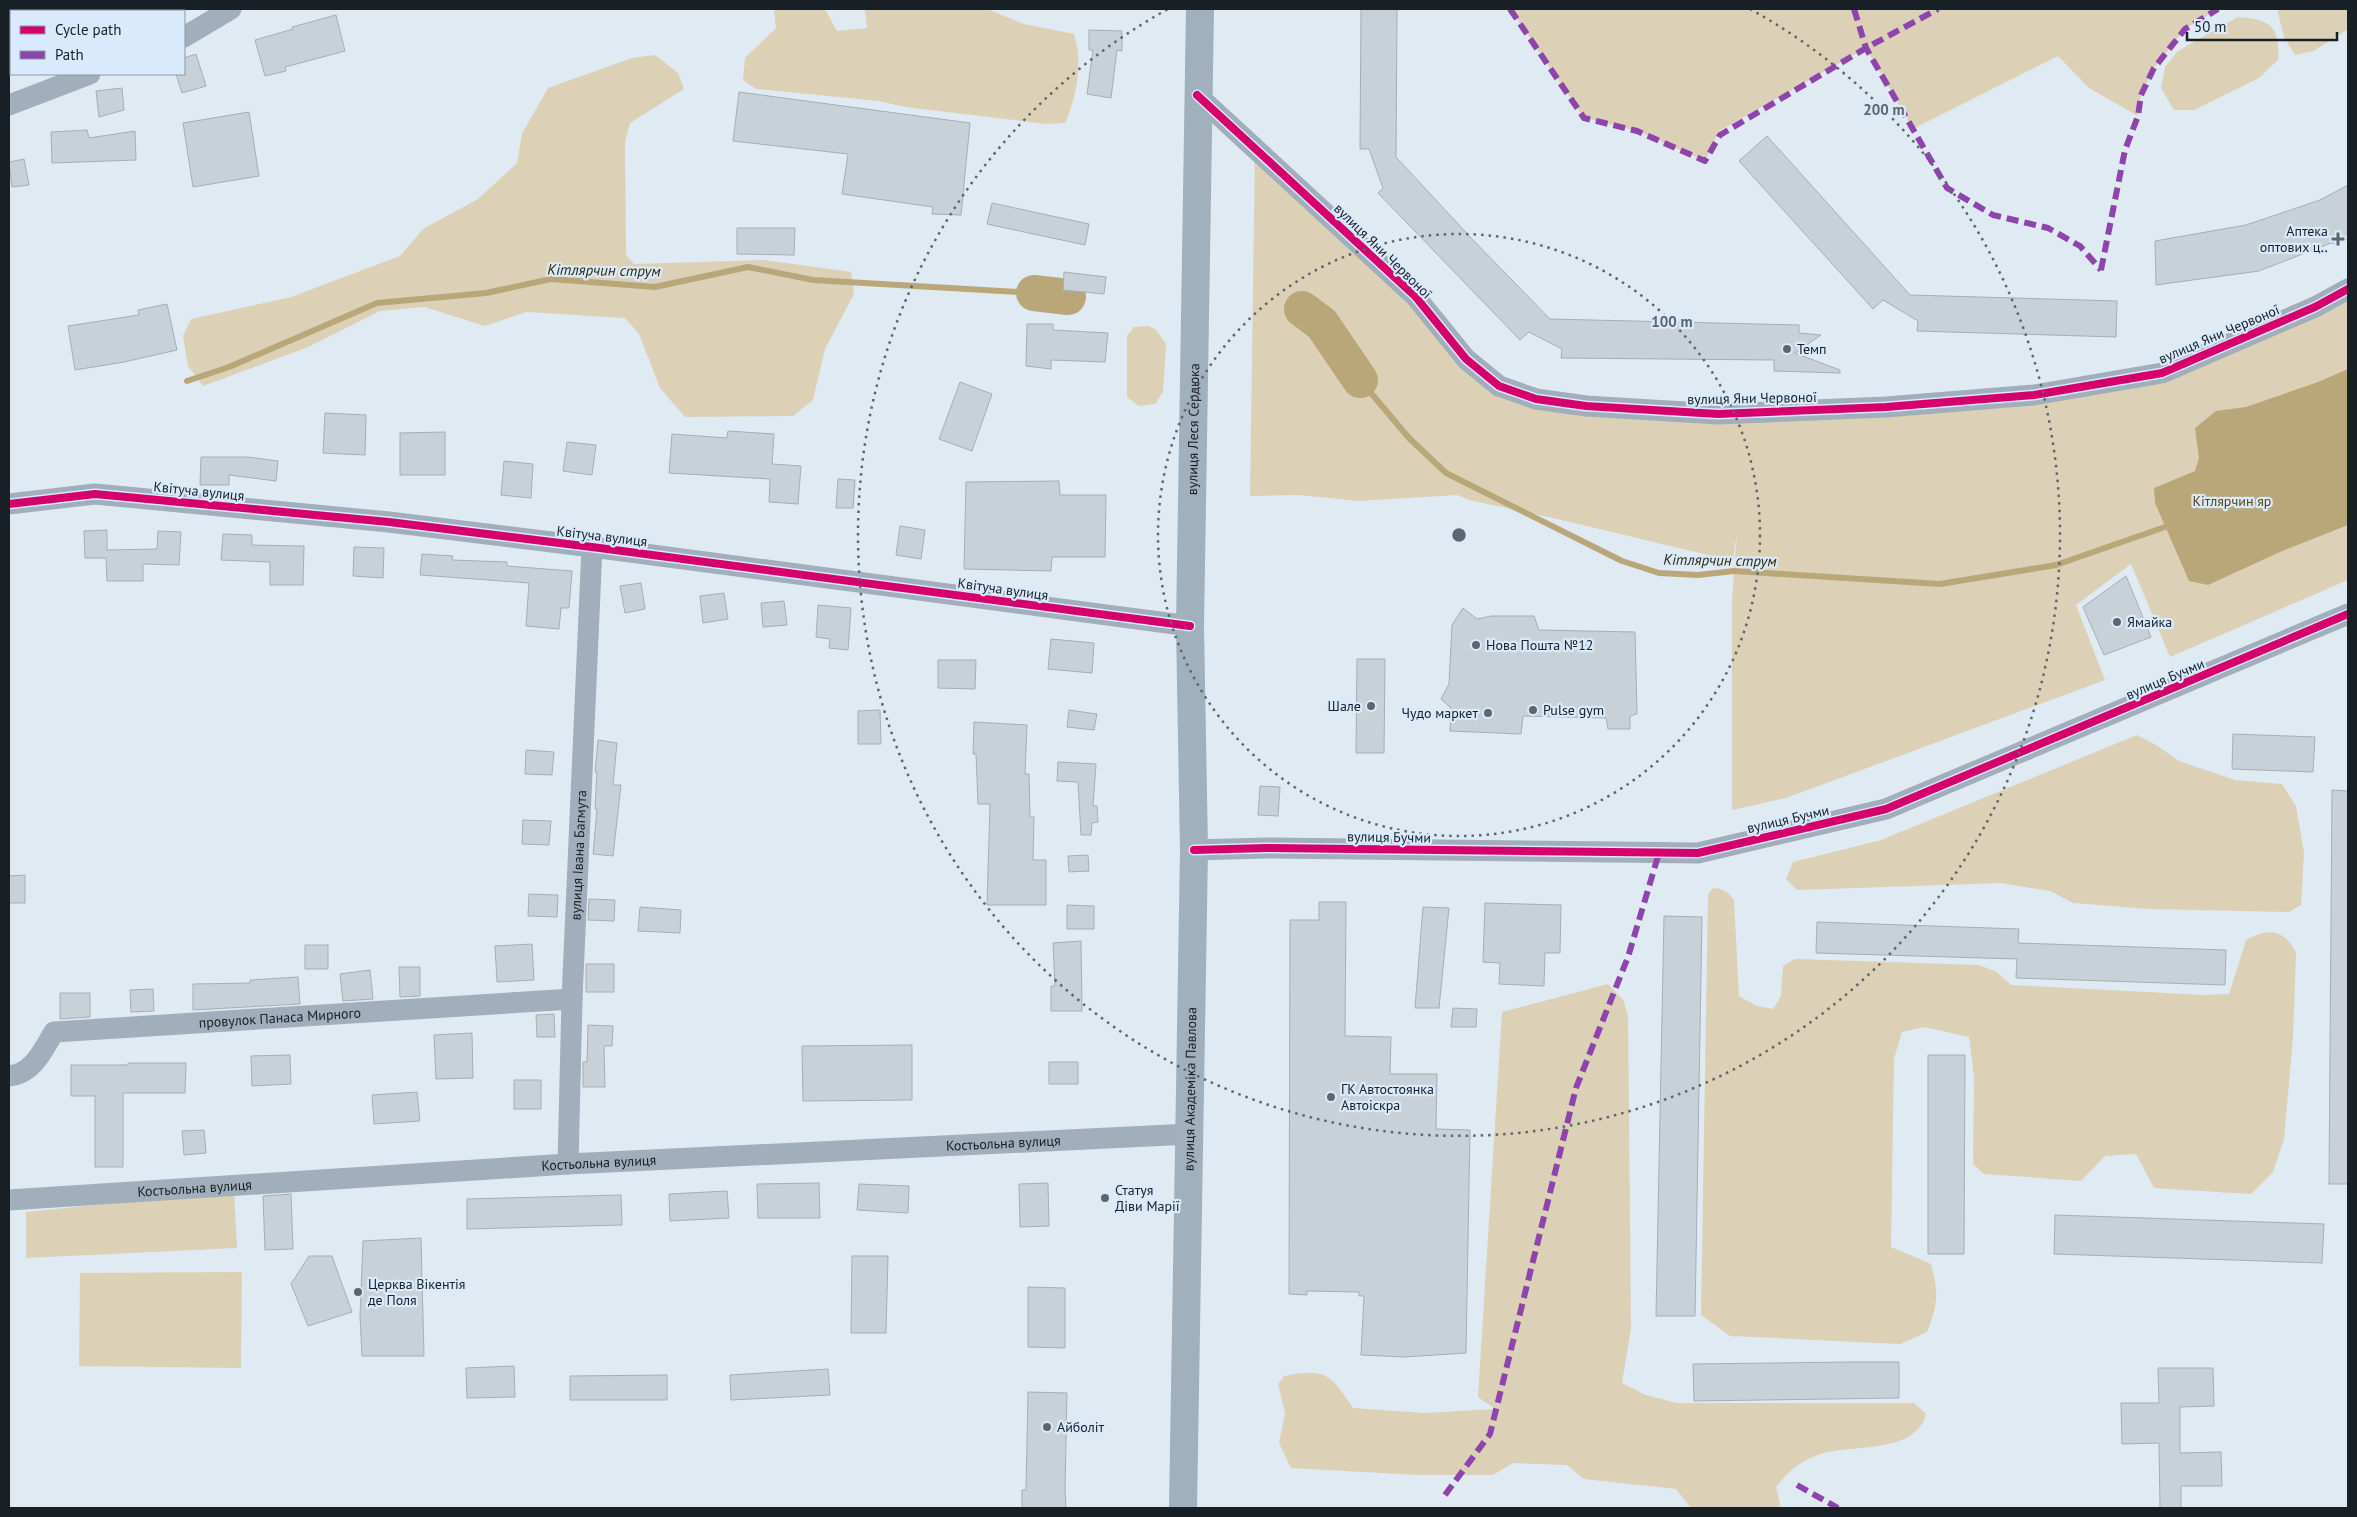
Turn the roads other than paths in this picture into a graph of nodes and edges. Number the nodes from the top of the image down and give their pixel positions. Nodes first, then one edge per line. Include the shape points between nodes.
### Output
1 (231, 9) edge
2 (1200, 9) edge
3 (185, 36) edge
4 (87, 75) edge
5 (1197, 95) junction
6 (9, 105) edge
7 (2348, 289) edge
8 (9, 504) edge
9 (592, 547) junction
10 (2348, 614) edge
11 (1190, 626) junction
12 (1194, 850) junction
13 (572, 998) junction
14 (9, 1076) edge
15 (1190, 1134) junction
16 (568, 1164) junction
17 (9, 1200) edge
18 (1183, 1508) edge

1 - 3 street
2 - 5 main road, вулиця Леся Сердюка
4 - 6 street
5 - 7 street, вулиця Яни Червоної via 1415,296 1466,359 1499,386 1536,399 1586,406 1718,414 1886,408 2034,395 2162,373 2315,307
5 - 11 main road, вулиця Леся Сердюка
8 - 9 street, Квітуча вулиця via 95,494 389,522
9 - 11 street, Квітуча вулиця
9 - 13 street, вулиця Івана Багмута
10 - 12 street, вулиця Бучми via 1886,809 1698,853
11 - 12 main road, вулиця Леся Сердюка
12 - 15 main road, вулиця Академіка Павлова
13 - 14 street, провулок Панаса Мирного via 54,1032 35,1064 15,1076
13 - 16 street, вулиця Івана Багмута
15 - 16 street, Костьольна вулиця
15 - 18 main road, вулиця Академіка Павлова
16 - 17 street, Костьольна вулиця

